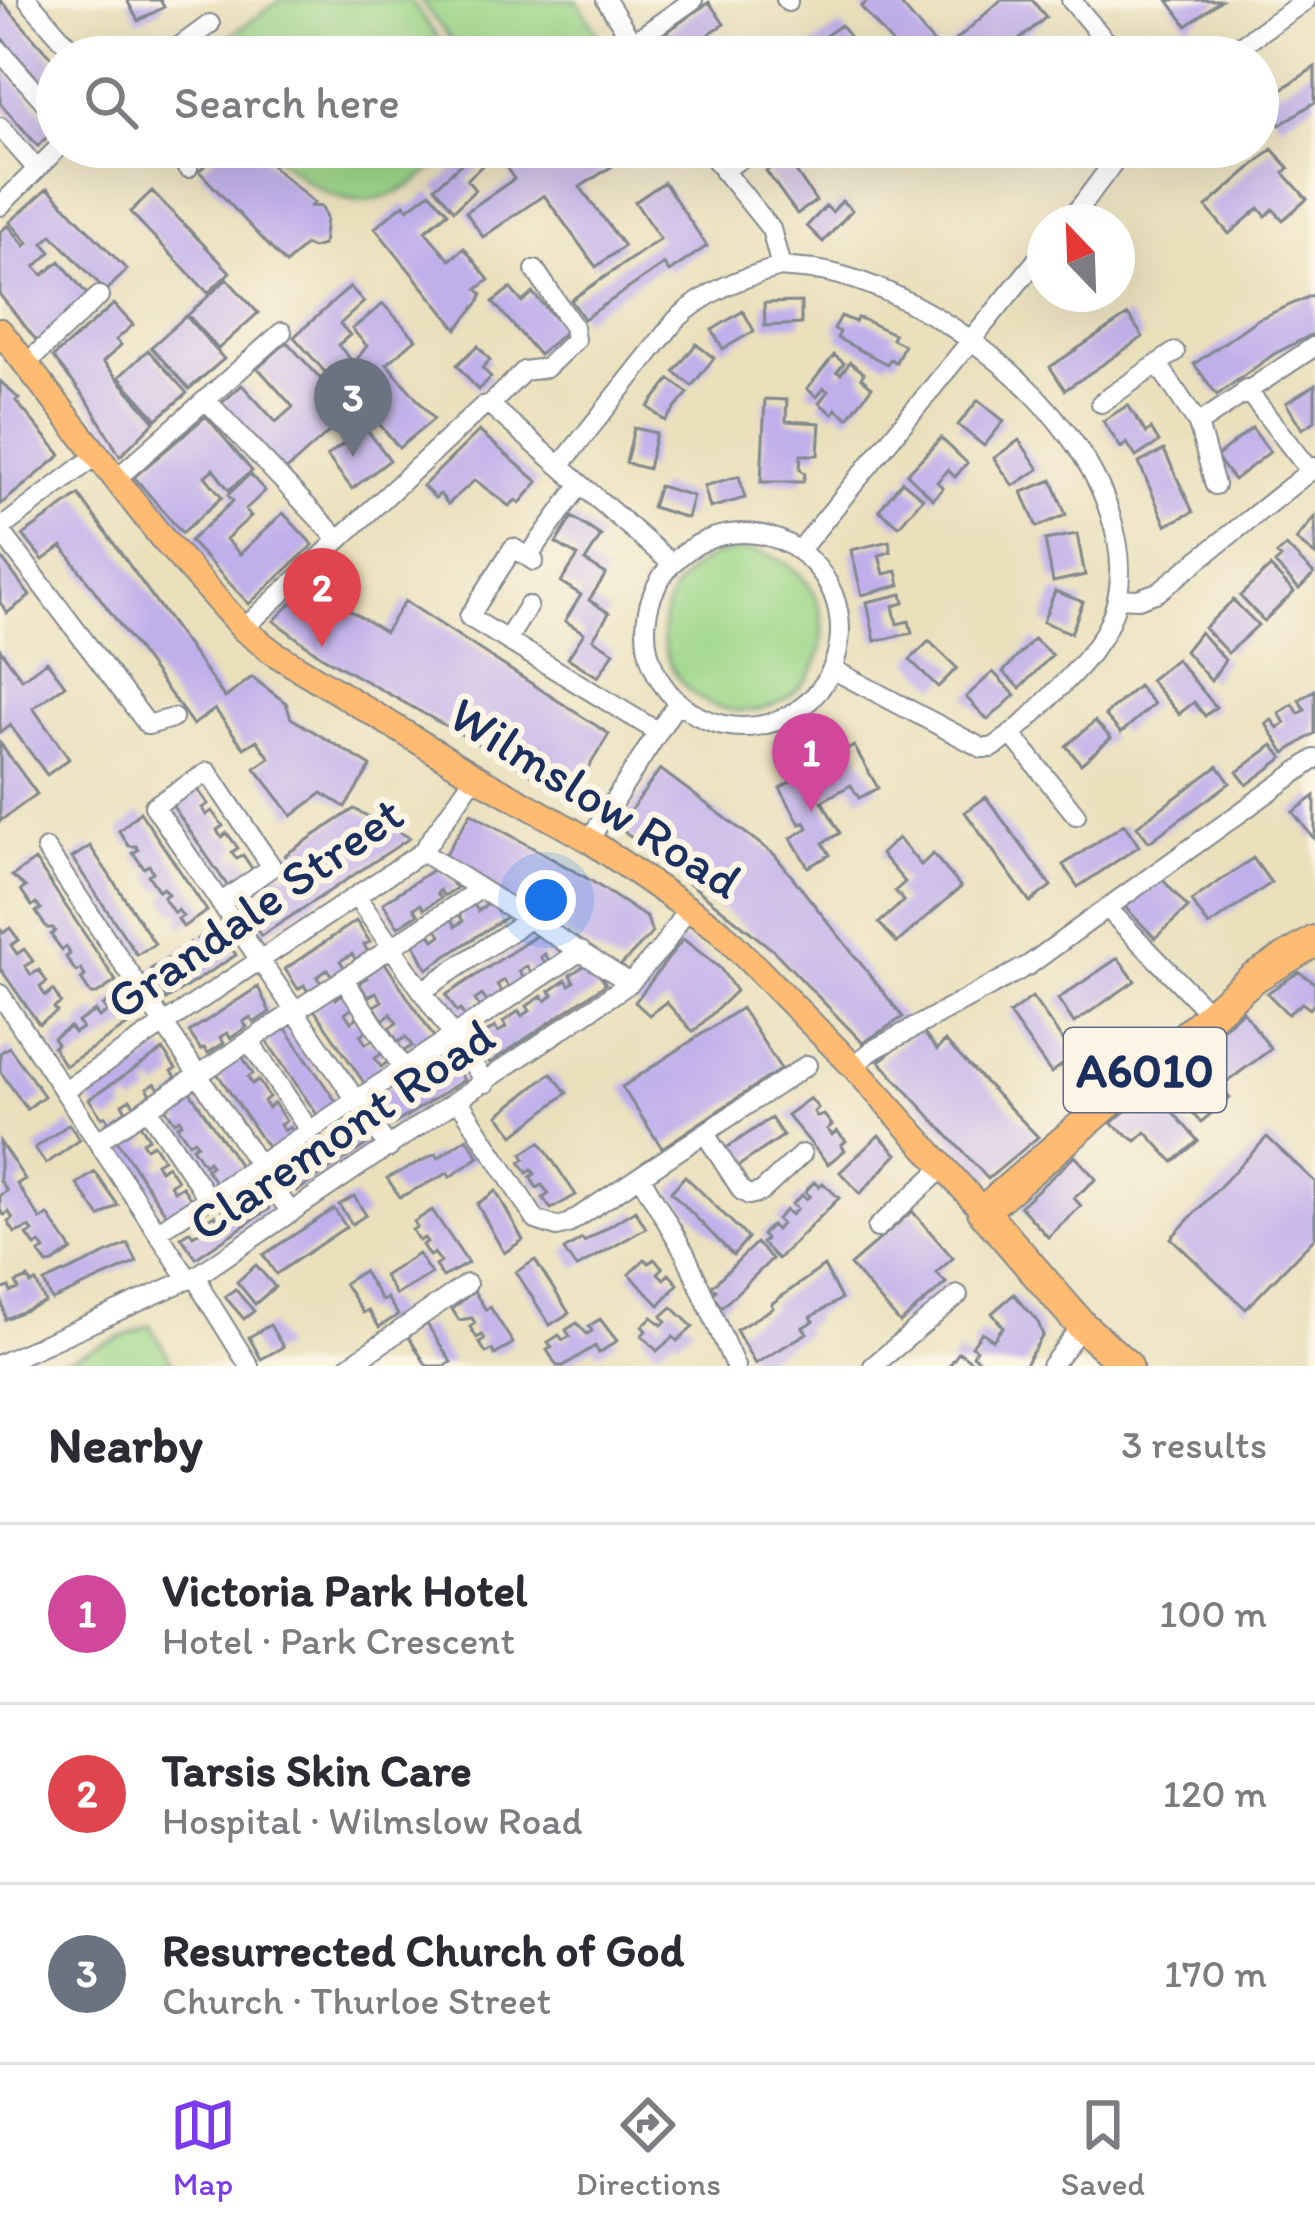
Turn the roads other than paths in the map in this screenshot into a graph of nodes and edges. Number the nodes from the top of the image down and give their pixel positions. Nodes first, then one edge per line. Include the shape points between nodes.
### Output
1 (28, 0) edge
2 (606, 0) edge
3 (693, 0) edge
4 (1071, 0) edge
5 (1306, 0) edge
6 (210, 25) dead end
7 (60, 36) edge
8 (195, 36) edge
9 (628, 36) edge
10 (653, 36) edge
11 (1101, 36) edge
12 (1254, 36) edge
13 (0, 51) edge
14 (36, 92) edge
15 (0, 127) edge
16 (36, 168) edge
17 (721, 168) edge
18 (727, 168) edge
19 (1109, 168) edge
20 (37, 169) edge
21 (723, 171) junction
22 (1082, 204) edge
23 (0, 206) edge
24 (782, 267) junction
25 (535, 270) dead end
26 (1027, 271) edge
27 (99, 296) dead end
28 (0, 331) edge
29 (282, 332) dead end
30 (968, 340) junction
31 (1315, 346) edge
32 (1175, 352) dead end
33 (26, 364) junction
34 (1158, 364) junction
35 (1246, 389) junction
36 (206, 400) junction
37 (1101, 403) dead end
38 (487, 406) junction
39 (1198, 424) junction
40 (97, 455) junction
41 (560, 466) junction
42 (1312, 469) edge
43 (116, 479) junction
44 (580, 484) junction
45 (1215, 485) dead end
46 (0, 529) edge
47 (339, 540) junction
48 (799, 551) junction
49 (670, 563) junction
50 (1117, 598) junction
51 (528, 606) dead end
52 (243, 629) junction
53 (507, 640) junction
54 (832, 669) junction
55 (677, 703) junction
56 (173, 718) dead end
57 (658, 732) junction
58 (1011, 734) junction
59 (1313, 763) edge
60 (475, 776) junction
61 (1076, 815) dead end
62 (590, 840) junction
63 (46, 849) dead end
64 (422, 852) junction
65 (480, 889) junction
66 (356, 896) junction
67 (220, 903) junction
68 (688, 907) junction
69 (1107, 908) junction
70 (529, 920) junction
71 (391, 947) junction
72 (1310, 950) edge
73 (581, 951) junction
74 (259, 961) junction
75 (345, 981) junction
76 (630, 983) junction
77 (422, 991) junction
78 (0, 994) edge
79 (295, 1012) junction
80 (1210, 1014) junction
81 (20, 1021) junction
82 (164, 1025) junction
83 (0, 1034) edge
84 (452, 1036) junction
85 (249, 1041) junction
86 (807, 1065) dead end
87 (854, 1066) junction
88 (403, 1068) junction
89 (197, 1075) junction
90 (486, 1083) junction
91 (65, 1090) junction
92 (355, 1100) junction
93 (459, 1101) junction
94 (147, 1108) junction
95 (309, 1130) junction
96 (706, 1136) junction
97 (98, 1141) junction
98 (389, 1148) junction
99 (802, 1154) dead end
100 (258, 1166) junction
101 (944, 1167) junction
102 (642, 1179) junction
103 (208, 1198) junction
104 (983, 1210) junction
105 (291, 1213) junction
106 (877, 1228) dead end
107 (157, 1232) junction
108 (193, 1278) junction
109 (467, 1284) dead end
110 (958, 1294) dead end
111 (1082, 1326) junction
112 (2, 1358) edge
113 (249, 1366) edge
114 (349, 1366) edge
115 (735, 1366) edge
116 (872, 1366) edge
117 (1051, 1366) edge
118 (1126, 1366) edge

1 - 7 street
2 - 9 street
3 - 10 street
4 - 11 street
5 - 12 street
6 - 8 street
13 - 14 street
15 - 16 street
17 - 21 street
18 - 21 street
19 - 22 street
20 - 23 street
21 - 24 street via 771,229
24 - 30 street via 874,288
24 - 41 street via 697,301
25 - 38 street via 575,340
26 - 30 street
27 - 33 street
28 - 33 main road, Wilmslow Road
29 - 36 street
30 - 48 street
30 - 50 street via 1042,400 1094,471 1120,550
31 - 35 street
32 - 34 street
33 - 40 main road, Wilmslow Road
34 - 37 street
34 - 39 street
35 - 39 street
35 - 42 street
36 - 43 street
36 - 47 street
38 - 41 street
38 - 47 street
39 - 45 street
40 - 43 main road, Wilmslow Road
40 - 46 street
41 - 44 street
42 - 50 street via 1159,592
43 - 52 main road, Wilmslow Road
44 - 49 street
44 - 53 street via 533,560 513,548 469,617
46 - 56 street via 148,725
47 - 52 street
48 - 49 street via 778,539 729,532
48 - 54 street via 836,604
49 - 55 street via 647,616 647,644
50 - 58 street via 1101,639
51 - 53 street
52 - 60 main road, Wilmslow Road
53 - 57 street
54 - 55 street via 800,709 763,725 720,723
54 - 58 street via 982,748
55 - 57 street
57 - 62 street
58 - 61 street
59 - 69 street
60 - 62 main road, Wilmslow Road
60 - 64 street, Grandale Street
62 - 68 main road, Wilmslow Road
63 - 82 street
64 - 65 street
64 - 66 street, Grandale Street
65 - 70 street
65 - 71 street
66 - 71 street
66 - 74 street, Grandale Street
67 - 67 street via 154,806 208,772 272,867
67 - 74 street
68 - 76 street, Claremont Road
68 - 87 main road, Wilmslow Road via 744,951
69 - 80 street
69 - 87 street via 1029,965
70 - 73 street
70 - 77 street
71 - 75 street
71 - 77 street
72 - 80 highway, A6010 via 1253,978
73 - 76 street
73 - 84 street
74 - 79 street
74 - 82 street, Grandale Street
75 - 79 street
75 - 88 street
76 - 90 street, Claremont Road
77 - 84 street
78 - 81 street
79 - 85 street
79 - 92 street
80 - 104 highway, A6010
81 - 83 street
81 - 91 street
82 - 89 street
82 - 91 street, Grandale Street
84 - 88 street
84 - 90 street
85 - 89 street
85 - 95 street
86 - 96 street
87 - 101 main road, Wilmslow Road
88 - 92 street
89 - 94 street
89 - 100 street
90 - 93 street, Claremont Road
91 - 97 street
92 - 95 street
92 - 98 street
93 - 98 street, Claremont Road
93 - 102 street via 545,1225 568,1224
94 - 97 street
94 - 103 street
95 - 100 street
96 - 99 street via 748,1195
96 - 102 street
97 - 107 street
98 - 105 street, Claremont Road
100 - 103 street
100 - 105 street
101 - 104 main road, Wilmslow Road
101 - 106 street
102 - 115 street
103 - 107 street
104 - 111 highway, Wilmslow Road
105 - 108 street, Claremont Road
107 - 108 street
108 - 112 street, Claremont Road
108 - 113 street
109 - 114 street
110 - 116 street
111 - 117 street
111 - 118 highway, Wilmslow Road

